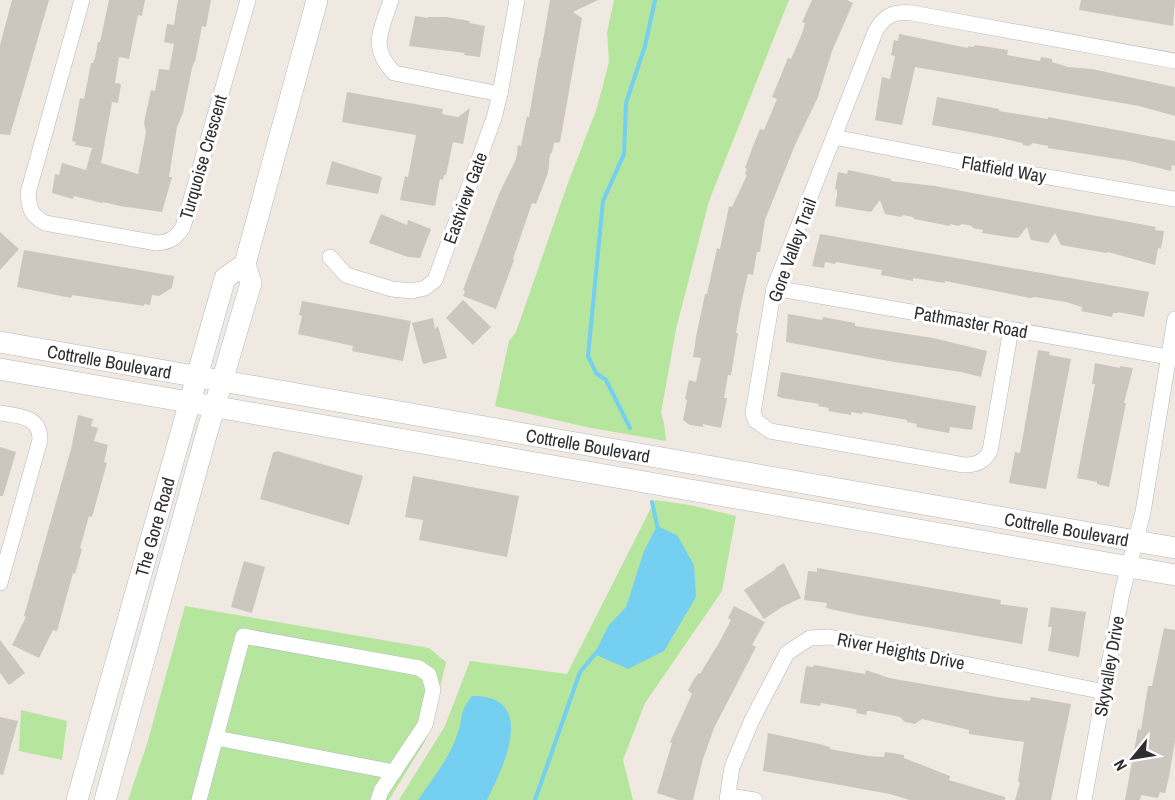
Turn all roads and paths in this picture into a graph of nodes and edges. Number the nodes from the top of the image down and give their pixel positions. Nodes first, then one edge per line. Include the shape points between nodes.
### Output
1 (82, 0) edge
2 (248, 0) edge
3 (317, 0) edge
4 (391, 0) edge
5 (517, 0) edge
6 (1175, 61) edge
7 (500, 94) junction
8 (834, 136) junction
9 (1175, 199) edge
10 (330, 257) dead end
11 (245, 264) junction
12 (774, 288) junction
13 (1175, 319) edge
14 (1011, 329) junction
15 (0, 342) edge
16 (1172, 358) edge
17 (0, 369) edge
18 (197, 376) junction
19 (223, 380) junction
20 (190, 401) junction
21 (215, 405) junction
22 (0, 413) edge
23 (1136, 542) junction
24 (1175, 549) edge
25 (1129, 567) junction
26 (1175, 575) edge
27 (0, 583) edge
28 (1105, 692) junction
29 (216, 738) junction
30 (394, 772) junction
31 (79, 793) edge
32 (109, 796) edge
33 (728, 798) edge
34 (199, 800) edge
35 (378, 800) edge
36 (755, 800) edge
37 (1084, 800) edge

1 - 2 street, Turquoise Crescent via 28,193 29,207 45,223 157,243 168,242 183,227
3 - 11 main road, The Gore Road
4 - 7 street via 378,45 382,60 394,73
5 - 7 street, Eastview Gate
6 - 8 street, Gore Valley Trail via 898,12 888,15 876,30
7 - 10 street, Eastview Gate via 435,280 412,291 392,289 346,275
8 - 9 street, Flatfield Way
8 - 12 street, Gore Valley Trail
11 - 18 main road, The Gore Road via 225,278
11 - 19 main road, The Gore Road via 251,283
12 - 14 street, Pathmaster Road
12 - 14 street, Gore Valley Trail via 754,404 756,421 770,431 964,465 981,461 990,451
13 - 16 street, Skyvalley Drive
14 - 16 street, Pathmaster Road
15 - 18 main road, Cottrelle Boulevard
16 - 23 street, Skyvalley Drive
17 - 20 main road, Cottrelle Boulevard
18 - 19 main road, Cottrelle Boulevard
18 - 20 main road, The Gore Road
19 - 21 main road, The Gore Road
19 - 23 main road, Cottrelle Boulevard
20 - 21 main road, Cottrelle Boulevard
20 - 31 main road, The Gore Road
21 - 25 main road, Cottrelle Boulevard
21 - 32 main road, The Gore Road
22 - 27 street via 29,418 38,428 40,440
23 - 24 main road, Cottrelle Boulevard
23 - 25 street, Skyvalley Drive
25 - 26 main road, Cottrelle Boulevard
25 - 28 street, Skyvalley Drive
28 - 33 street, River Heights Drive via 829,637 810,638 787,653 757,711 732,767
28 - 37 street, Skyvalley Drive
29 - 30 street
29 - 30 street via 243,636 419,668 429,675 433,690 425,725
29 - 34 street
30 - 35 street
31 - 32 main road
33 - 36 street

